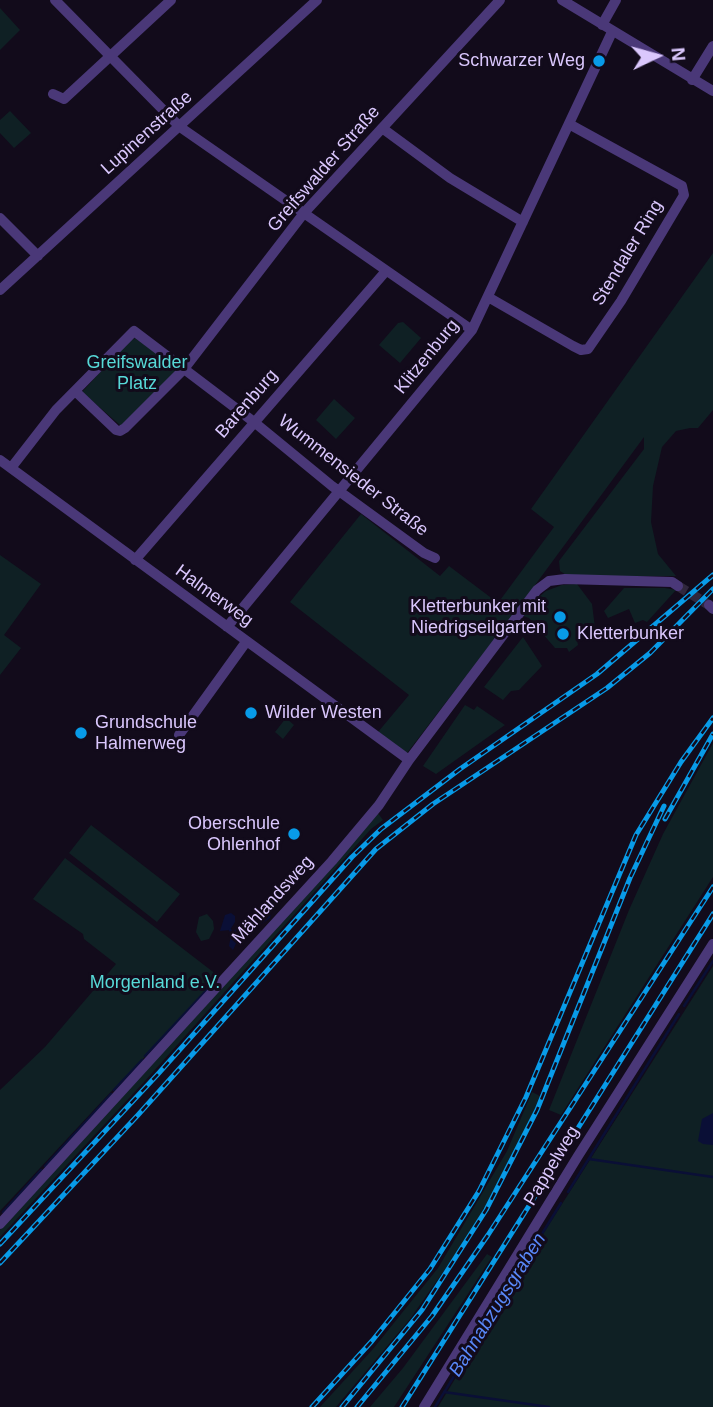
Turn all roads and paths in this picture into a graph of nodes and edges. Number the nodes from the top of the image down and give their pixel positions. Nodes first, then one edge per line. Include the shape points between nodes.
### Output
1 (55, 0) edge
2 (171, 0) edge
3 (317, 0) edge
4 (500, 0) edge
5 (562, 0) edge
6 (616, 0) edge
7 (602, 25) junction
8 (612, 32) junction
9 (710, 51) edge
10 (111, 58) junction
11 (692, 80) junction
12 (713, 91) edge
13 (53, 94) dead end
14 (569, 124) junction
15 (180, 127) junction
16 (382, 128) junction
17 (304, 213) junction
18 (0, 218) edge
19 (523, 222) junction
20 (38, 256) junction
21 (386, 271) junction
22 (0, 290) edge
23 (488, 297) junction
24 (472, 330) junction
25 (184, 369) junction
26 (75, 391) junction
27 (254, 422) junction
28 (0, 460) edge
29 (11, 468) junction
30 (341, 490) junction
31 (435, 558) dead end
32 (135, 560) junction
33 (678, 586) tunnel mouth
34 (227, 627) junction
35 (246, 642) junction
36 (181, 743) dead end
37 (409, 760) junction
38 (713, 944) edge
39 (0, 1224) edge
40 (424, 1407) edge

1 - 10 street
2 - 10 street
3 - 15 street, Lupinenstraße
4 - 16 street, Greifswalder Straße
5 - 7 street
6 - 7 street
7 - 8 street
8 - 11 street
8 - 14 street, Klitzenburg
9 - 11 street
10 - 13 street via 65,99
10 - 15 street
11 - 12 street
14 - 19 street, Klitzenburg
14 - 23 street, Stendaler Ring via 682,186 684,195 588,349 581,351
15 - 17 street
15 - 20 street, Lupinenstraße
16 - 17 street, Greifswalder Straße
16 - 19 street via 450,178
17 - 21 street
17 - 25 street, Greifswalder Straße
18 - 20 street
19 - 23 street, Klitzenburg
20 - 22 street, Lupinenstraße
21 - 24 street
21 - 27 street, Barenburg
23 - 24 street, Klitzenburg
24 - 30 street, Klitzenburg
25 - 26 street via 134,331
25 - 26 street via 120,431
25 - 27 street, Wummensieder Straße
26 - 29 street
27 - 30 street, Wummensieder Straße
27 - 32 street, Barenburg
28 - 29 street, Halmerweg
29 - 32 street, Halmerweg
30 - 31 street, Wummensieder Straße
30 - 34 street, Klitzenburg
32 - 34 street, Halmerweg
33 - 37 street, Mählandsweg via 672,582 550,581 513,619
34 - 35 street, Halmerweg
35 - 36 street via 179,735
35 - 37 street, Halmerweg
37 - 39 street, Mählandsweg via 379,805 331,862
38 - 40 street, Pappelweg

